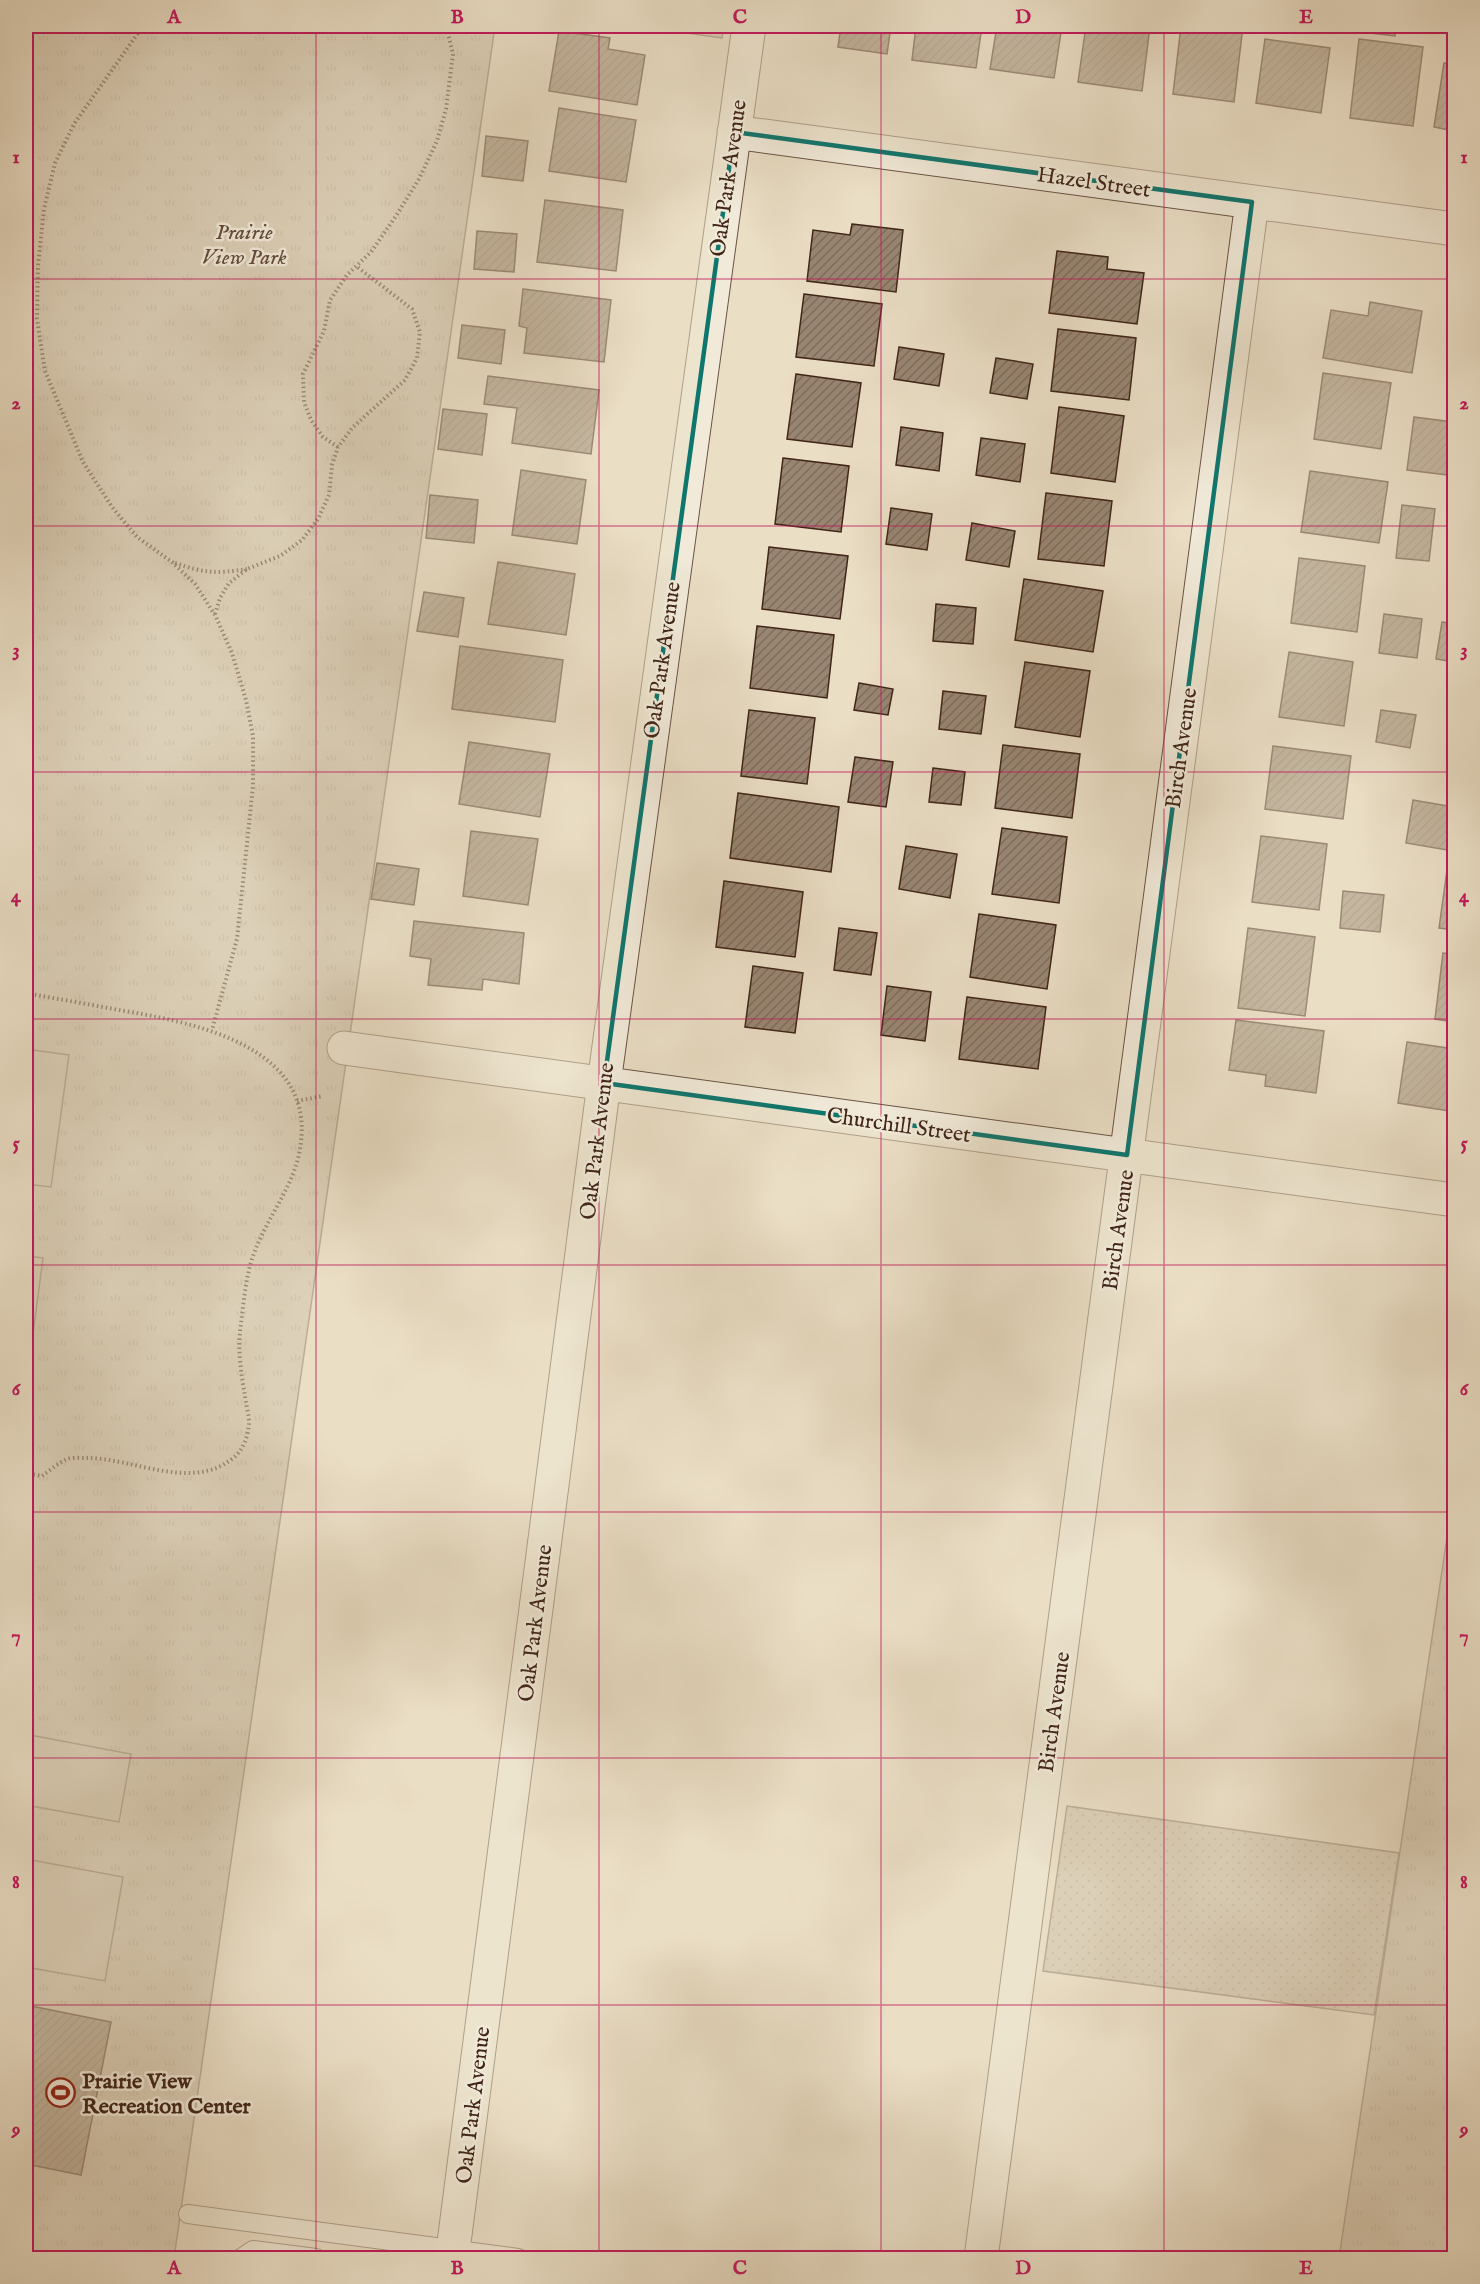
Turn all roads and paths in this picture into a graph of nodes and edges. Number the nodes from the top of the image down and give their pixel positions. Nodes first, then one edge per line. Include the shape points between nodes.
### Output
1 (143, 26) edge
2 (446, 26) edge
3 (748, 26) edge
4 (734, 132) junction
5 (1252, 202) junction
6 (1455, 230) edge
7 (356, 266) junction
8 (338, 447) junction
9 (172, 562) junction
10 (247, 569) junction
11 (215, 615) junction
12 (26, 993) edge
13 (212, 1030) junction
14 (344, 1048) dead end
15 (604, 1083) junction
16 (323, 1096) dead end
17 (297, 1101) junction
18 (1127, 1155) junction
19 (1455, 1200) edge
20 (26, 1473) edge
21 (188, 2214) dead end
22 (322, 2231) junction
23 (453, 2254) edge
24 (241, 2259) edge
25 (317, 2259) edge
26 (518, 2259) edge
27 (981, 2259) edge

1 - 9 path via 74,124 55,163 44,209 37,319 45,371 82,462 111,507 137,537
2 - 7 path via 453,54 446,109 437,141 396,216
3 - 4 street, Oak Park Avenue
4 - 5 street, Hazel Street
4 - 15 street, Oak Park Avenue
5 - 6 street, Hazel Street
5 - 18 street, Birch Avenue
7 - 8 path via 330,300 324,331 303,374 304,402 311,420
7 - 8 path via 412,309 420,332 417,358 405,380 353,427
8 - 10 path via 329,495 318,519 302,540 280,556
9 - 10 path via 202,572
9 - 11 path via 195,584
10 - 11 path via 229,584
11 - 13 path via 246,700 253,736 253,786 237,939
12 - 13 path
13 - 17 path via 246,1045 271,1062 286,1079
14 - 15 street, Churchill Street
15 - 18 street, Churchill Street
15 - 23 street, Oak Park Avenue
16 - 17 path
17 - 20 path via 303,1127 299,1155 255,1251 245,1289 239,1332 249,1422 245,1444 234,1458 218,1468 188,1472 84,1458 66,1459 42,1476
18 - 19 street, Churchill Street
18 - 27 street, Birch Avenue
21 - 22 lane
22 - 23 lane
22 - 25 lane
23 - 26 lane
24 - 25 lane via 253,2250

